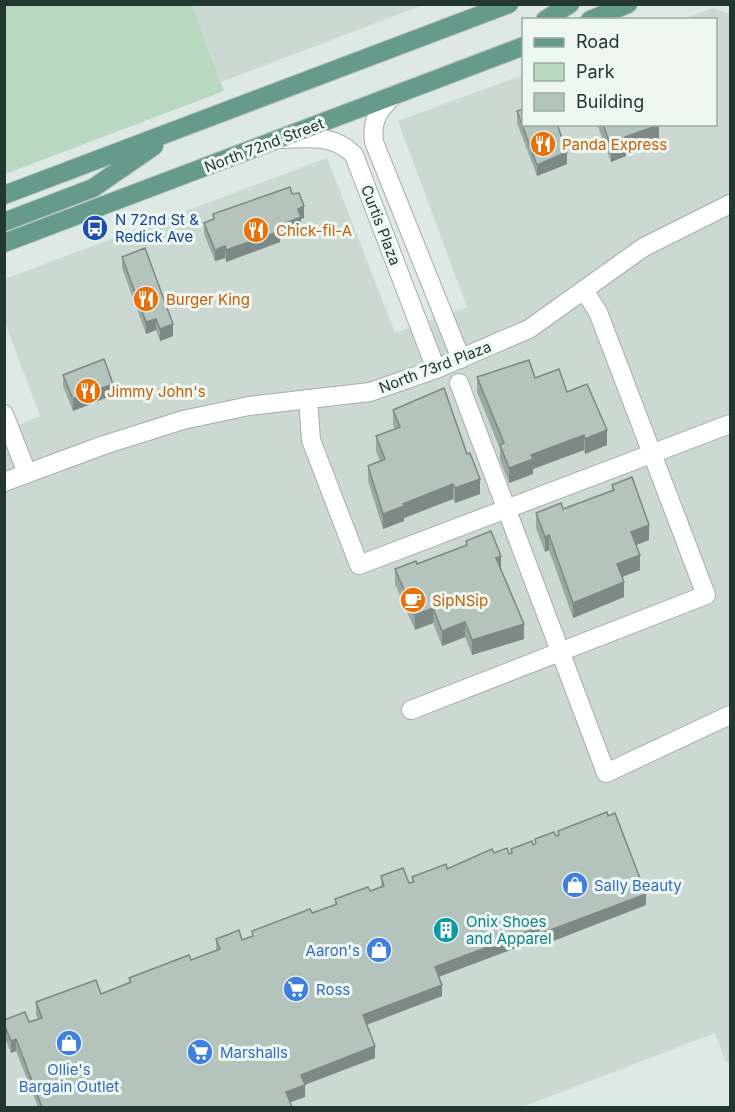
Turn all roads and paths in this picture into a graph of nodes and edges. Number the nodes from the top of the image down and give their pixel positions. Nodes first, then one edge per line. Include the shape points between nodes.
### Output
1 (509, 4) edge
2 (570, 4) edge
3 (628, 4) edge
4 (548, 18) edge
5 (595, 18) edge
6 (522, 35) edge
7 (522, 47) edge
8 (476, 64) junction
9 (394, 95) junction
10 (181, 129) junction
11 (280, 139) junction
12 (4, 195) edge
13 (730, 204) edge
14 (4, 222) edge
15 (4, 243) edge
16 (584, 290) junction
17 (461, 359) junction
18 (436, 369) junction
19 (459, 383) dead end
20 (308, 399) junction
21 (4, 414) edge
22 (730, 424) edge
23 (652, 455) junction
24 (27, 473) junction
25 (4, 482) edge
26 (507, 512) junction
27 (560, 652) junction
28 (411, 710) dead end
29 (730, 715) edge

1 - 10 main road
2 - 4 main road
3 - 5 main road
6 - 8 main road
7 - 8 main road, North 72nd Street
8 - 9 main road, North 72nd Street
9 - 11 main road, North 72nd Street
9 - 17 street, Curtis Plaza via 375,117 374,142
10 - 12 main road
10 - 14 main road via 93,188
11 - 15 main road, North 72nd Street
11 - 18 street, Curtis Plaza via 338,141 354,155
13 - 16 street, North 73rd Plaza via 669,232
16 - 17 street, North 73rd Plaza via 529,329
16 - 23 street via 598,312
17 - 18 street, North 73rd Plaza
18 - 20 street, North 73rd Plaza via 370,392
19 - 26 street
20 - 24 street, North 73rd Plaza via 194,417
20 - 26 street via 311,440 359,565
21 - 24 street
22 - 23 street
23 - 26 street
23 - 27 street via 706,595
24 - 25 street, North 73rd Plaza
26 - 27 street
27 - 28 street
27 - 29 street via 606,773

